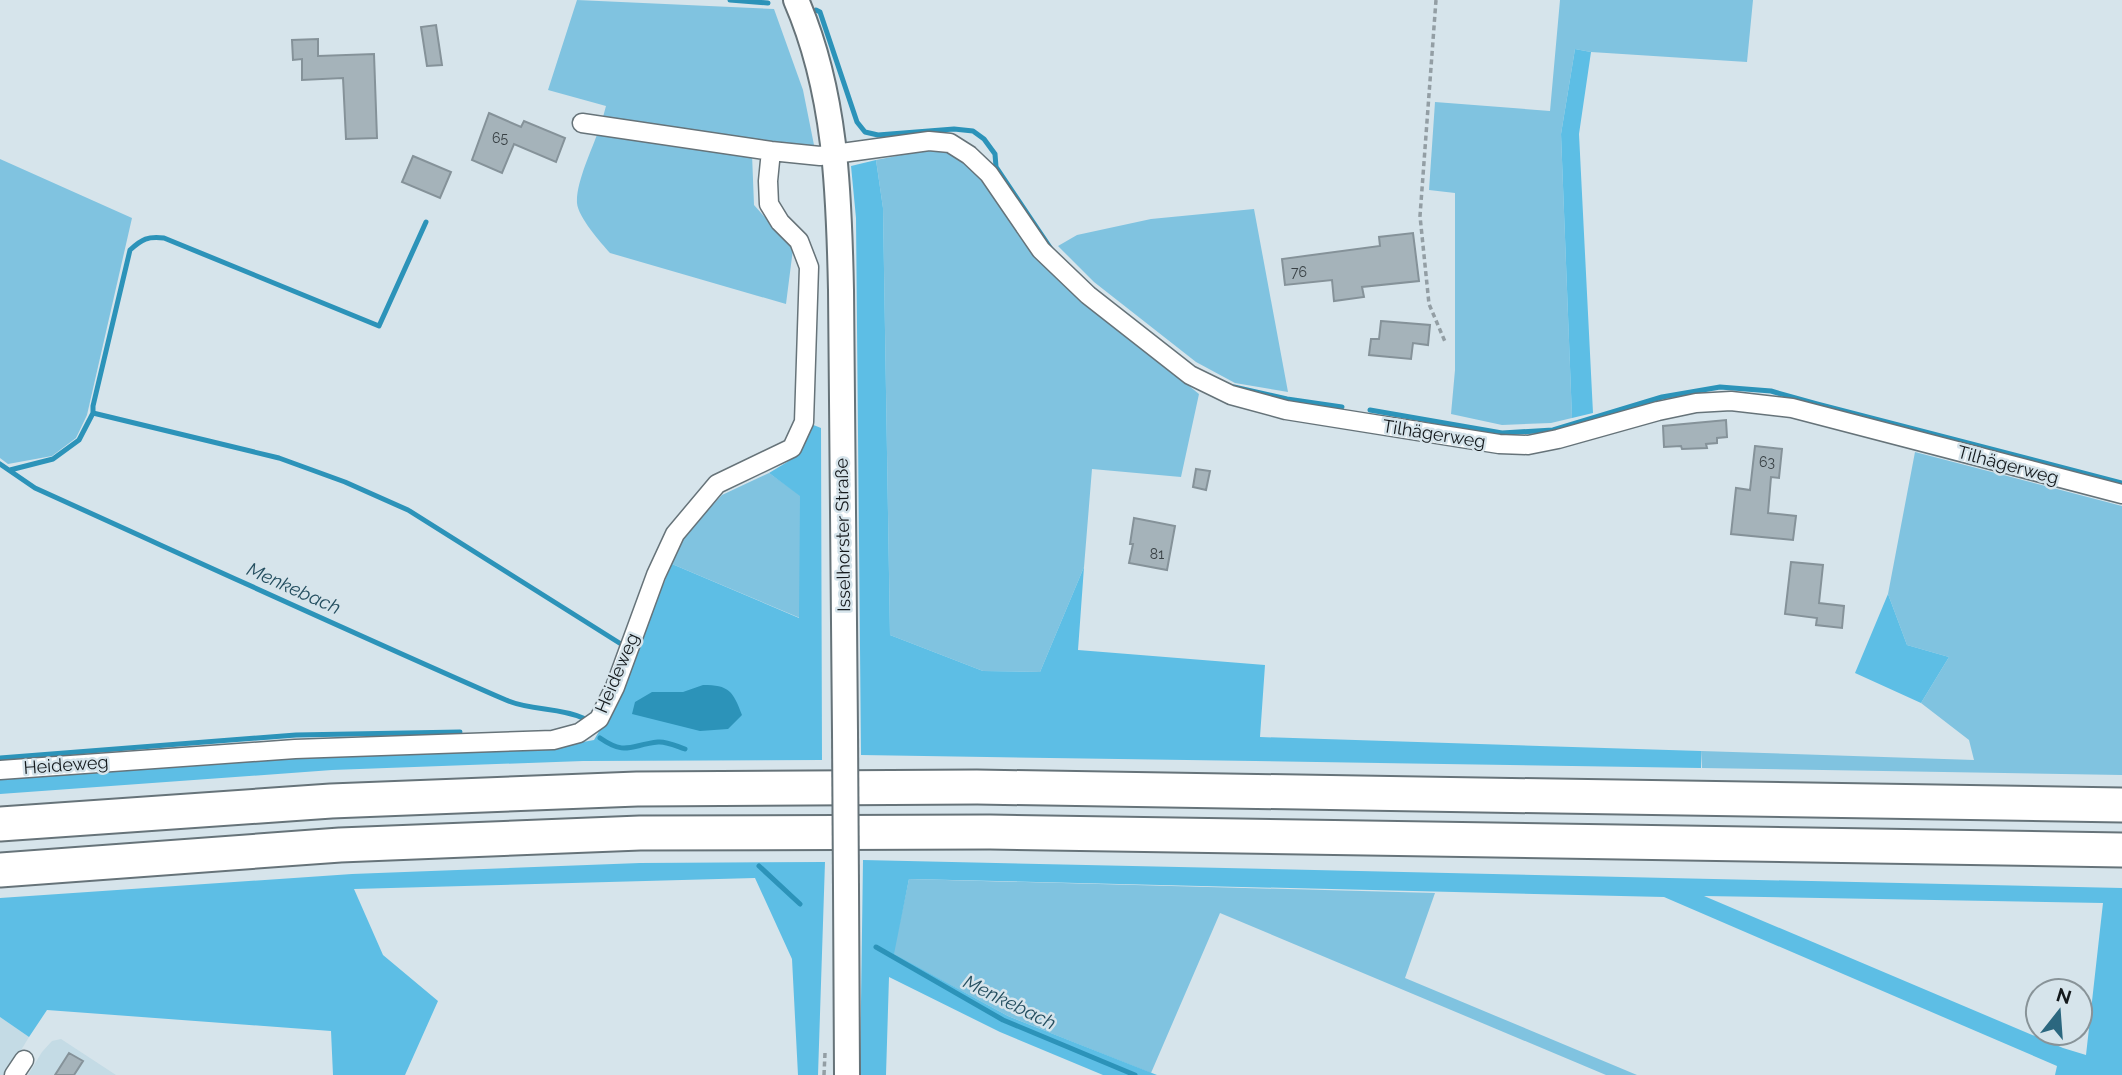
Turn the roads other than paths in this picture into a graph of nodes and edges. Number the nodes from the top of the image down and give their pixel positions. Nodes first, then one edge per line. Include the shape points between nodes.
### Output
1 (796, 0) edge
2 (582, 123) dead end
3 (771, 151) junction
4 (835, 153) junction
5 (2122, 495) edge
6 (0, 770) edge
7 (2122, 805) edge
8 (0, 824) edge
9 (2122, 850) edge
10 (0, 870) edge
11 (847, 1075) edge

1 - 4 street, Isselhorster Straße via 824,83
2 - 3 street
3 - 4 street
3 - 6 street, Heideweg via 769,204 799,241 809,267 804,422 792,448 718,484 676,534 599,719 579,733 553,740 295,749
4 - 5 street, Tilhägerweg via 929,141 950,143 989,174 1041,250 1147,342 1209,385 1286,410 1528,445 1658,411 1731,401 1792,408
4 - 11 street, Isselhorster Straße, bridge via 841,290
7 - 8 highway via 977,787 637,789 331,801
9 - 10 highway via 990,832 640,833 340,845

